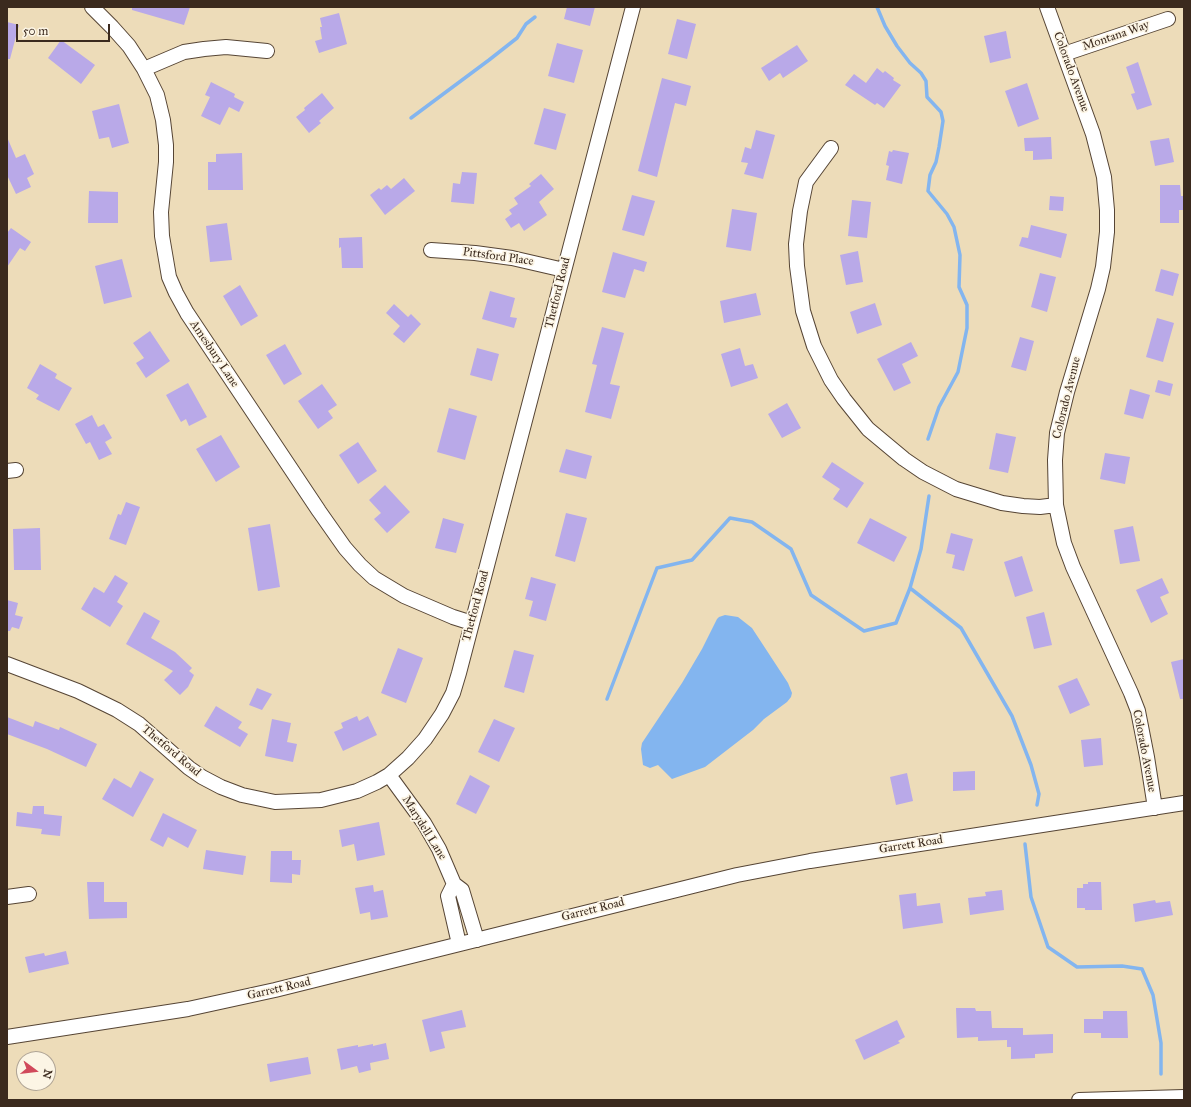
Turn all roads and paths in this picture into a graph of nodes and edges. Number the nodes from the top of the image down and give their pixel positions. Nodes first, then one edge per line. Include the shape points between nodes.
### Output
1 (92, 7) edge
2 (633, 7) edge
3 (1047, 7) edge
4 (1168, 19) dead end
5 (267, 51) dead end
6 (1064, 54) junction
7 (144, 69) junction
8 (831, 148) dead end
9 (431, 250) dead end
10 (564, 270) junction
11 (1056, 505) junction
12 (472, 623) junction
13 (7, 664) edge
14 (389, 775) junction
15 (1184, 803) edge
16 (1154, 808) junction
17 (454, 884) junction
18 (29, 894) dead end
19 (7, 897) edge
20 (477, 940) junction
21 (459, 944) junction
22 (7, 1037) edge
23 (1184, 1097) edge
24 (1079, 1100) edge

1 - 7 street, Amesbury Lane via 129,46
2 - 10 street, Thetford Road
3 - 6 street, Colorado Avenue
4 - 6 street, Montana Way
5 - 7 street via 204,49 184,52
6 - 11 street, Colorado Avenue via 1100,160 1106,194 1107,232 1098,289 1057,433 1054,460
7 - 12 street, Amesbury Lane via 157,95 166,145 161,212 165,257 169,277 187,313 319,511 360,566 374,578 404,596
8 - 11 street via 806,182 796,244 803,311 814,346 831,380 868,430 923,472 956,489 1002,503 1040,507
9 - 10 street, Pittsford Place via 504,257
10 - 12 street, Thetford Road
11 - 16 street, Colorado Avenue via 1064,542 1073,567 1138,711
12 - 14 street, Thetford Road via 453,693 442,714 408,758
13 - 14 street, Thetford Road via 78,691 116,710 139,724 202,777 242,795 275,802 321,800 357,791
14 - 17 street, Marydell Lane via 424,823
15 - 16 street, Garrett Road
16 - 20 street, Garrett Road via 745,873
17 - 20 street, Marydell Lane via 462,890
17 - 21 street via 448,896
18 - 19 street
20 - 21 street, Garrett Road
21 - 22 street, Garrett Road via 218,1003
23 - 24 street

